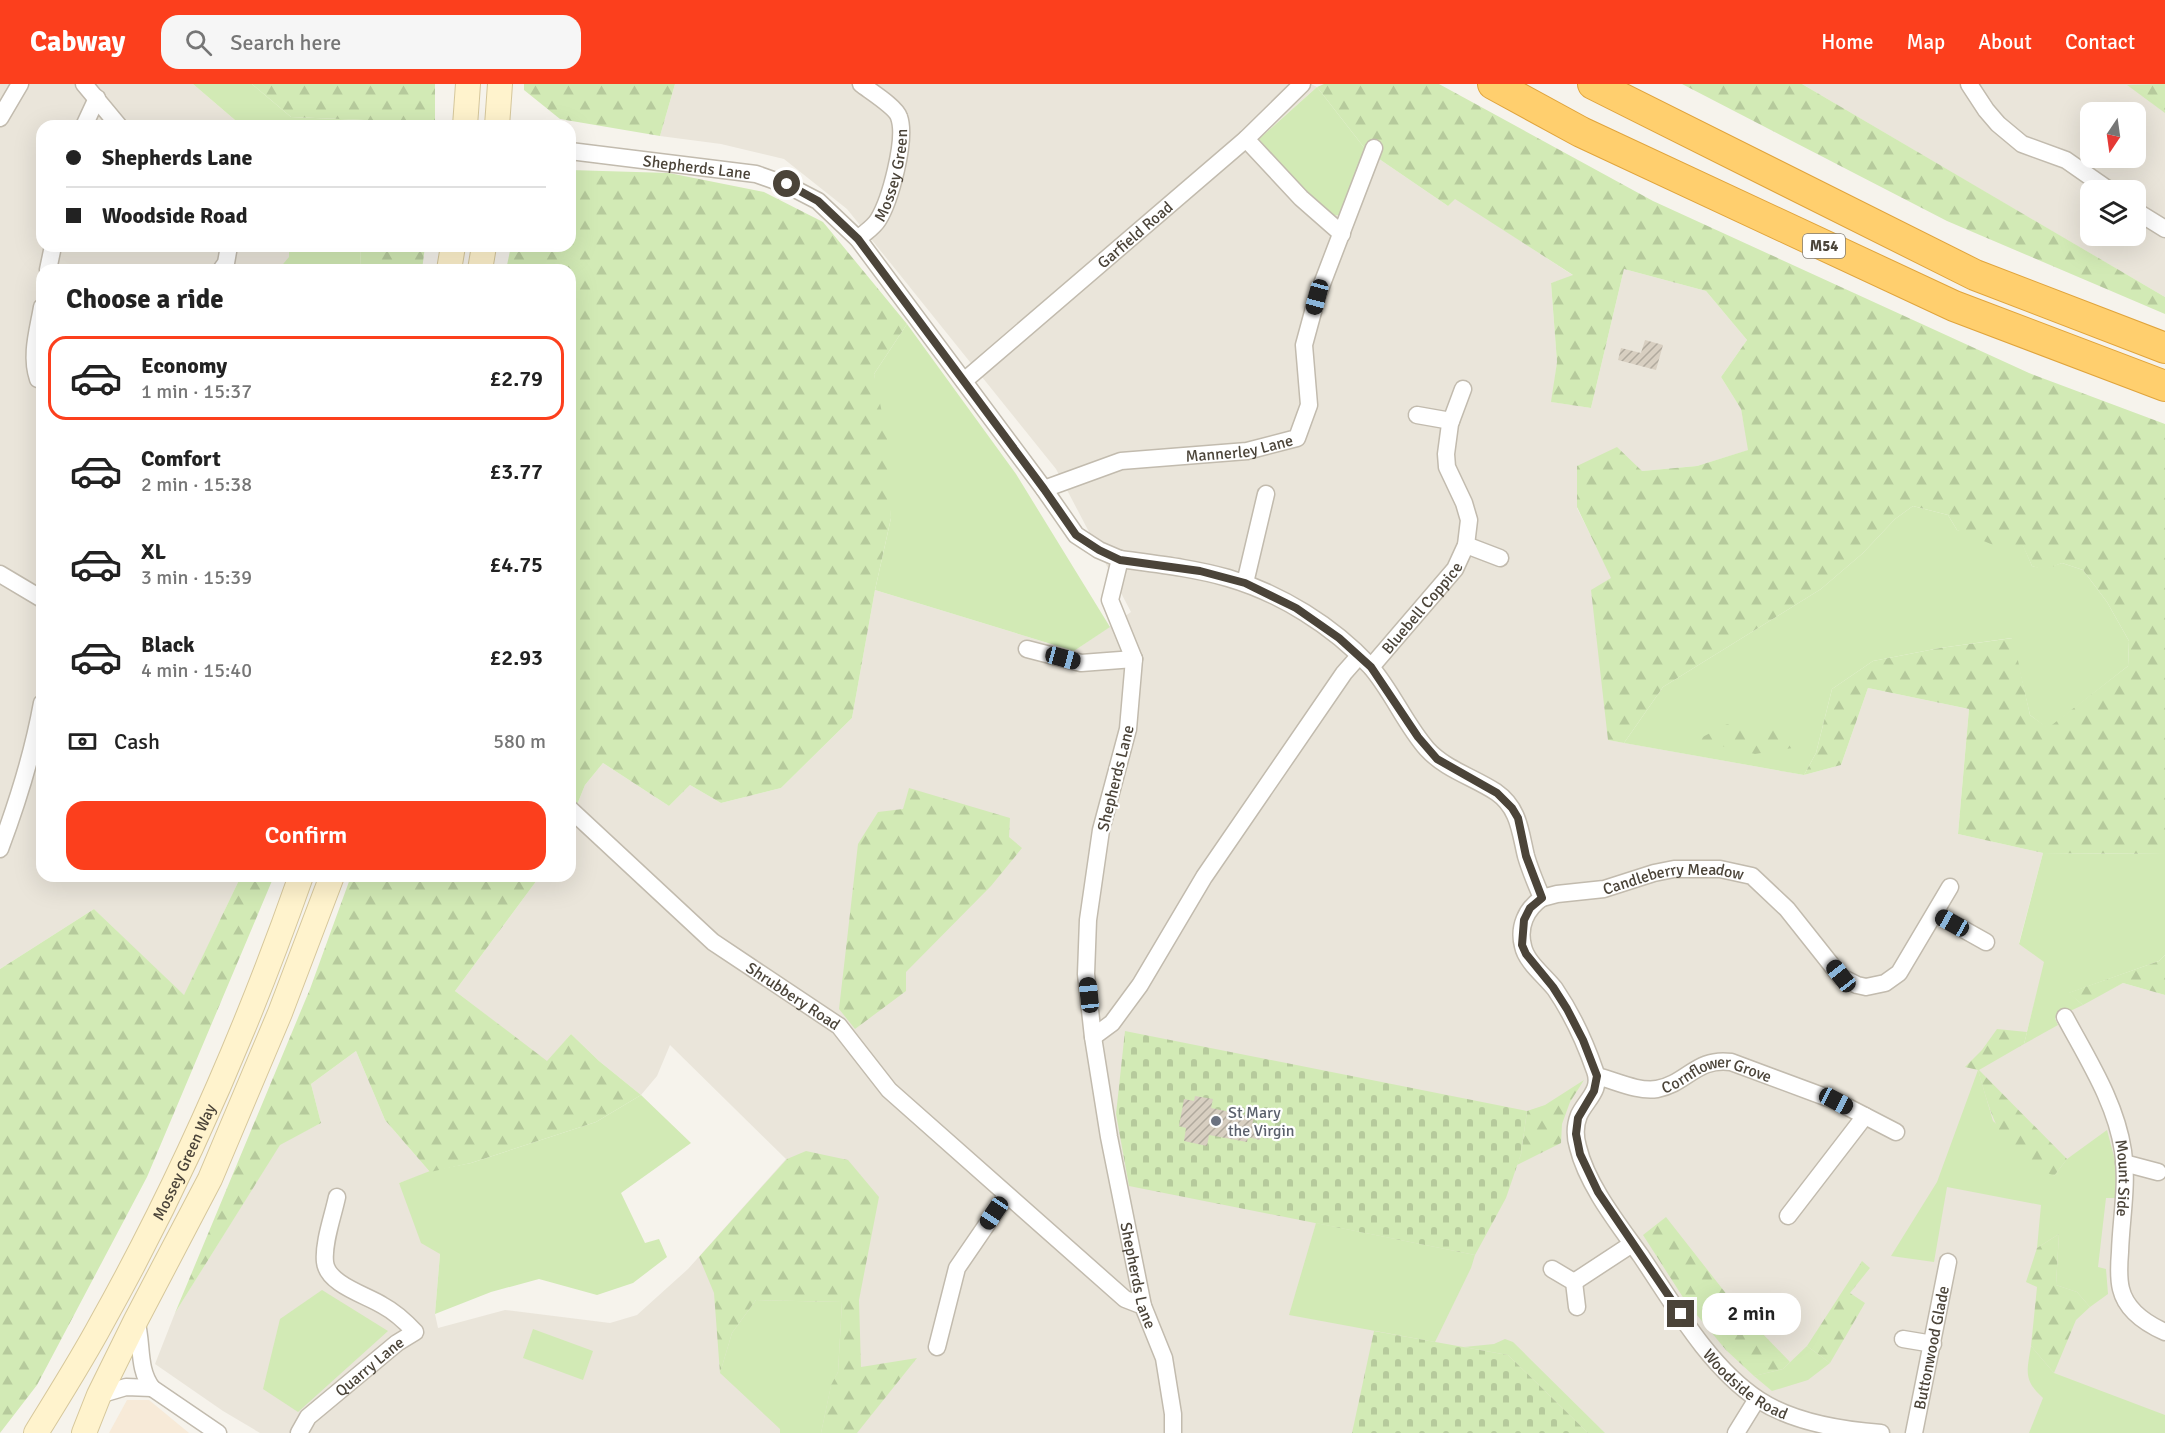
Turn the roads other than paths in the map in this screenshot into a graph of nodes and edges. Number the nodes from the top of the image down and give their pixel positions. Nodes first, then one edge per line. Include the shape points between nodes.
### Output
1 (20, 84) edge
2 (84, 84) edge
3 (468, 84) edge
4 (500, 84) edge
5 (861, 84) edge
6 (1302, 84) edge
7 (1493, 84) edge
8 (1593, 84) edge
9 (1970, 84) edge
10 (97, 98) junction
11 (0, 118) edge
12 (87, 120) edge
13 (114, 120) edge
14 (465, 120) edge
15 (497, 120) edge
16 (1246, 139) junction
17 (1374, 148) dead end
18 (576, 153) edge
19 (2095, 180) edge
20 (2146, 217) edge
21 (2164, 226) edge
22 (1342, 234) junction
23 (858, 239) junction
24 (36, 342) edge
25 (2165, 348) edge
26 (36, 373) edge
27 (964, 381) junction
28 (2165, 386) edge
29 (1463, 389) dead end
30 (1417, 415) dead end
31 (1451, 421) junction
32 (1044, 489) junction
33 (1266, 494) dead end
34 (1466, 545) junction
35 (1500, 558) dead end
36 (1120, 560) junction
37 (0, 574) edge
38 (1245, 583) junction
39 (36, 595) edge
40 (1027, 649) dead end
41 (1134, 659) junction
42 (1365, 662) junction
43 (36, 736) edge
44 (576, 814) edge
45 (0, 849) edge
46 (299, 882) edge
47 (330, 882) edge
48 (1950, 887) dead end
49 (1542, 898) junction
50 (1936, 914) junction
51 (1986, 942) dead end
52 (2065, 1017) dead end
53 (1093, 1036) junction
54 (1597, 1076) junction
55 (1865, 1116) junction
56 (1896, 1131) dead end
57 (2124, 1163) junction
58 (2158, 1172) dead end
59 (1007, 1195) junction
60 (337, 1197) dead end
61 (1788, 1216) dead end
62 (1632, 1244) junction
63 (1948, 1262) dead end
64 (1552, 1269) dead end
65 (1574, 1282) junction
66 (1143, 1306) junction
67 (1577, 1307) dead end
68 (136, 1320) junction
69 (2165, 1332) edge
70 (1903, 1339) dead end
71 (1933, 1344) junction
72 (937, 1347) dead end
73 (152, 1388) junction
74 (99, 1395) junction
75 (1757, 1399) junction
76 (86, 1428) edge
77 (36, 1433) edge
78 (218, 1433) edge
79 (299, 1433) edge
80 (1173, 1433) edge
81 (1736, 1433) edge
82 (1881, 1433) edge
83 (1914, 1433) edge

1 - 11 street
2 - 10 street
3 - 14 main road
4 - 15 main road
5 - 23 street, Mossey Green via 899,115 903,134 884,209 877,223
6 - 16 street, Garfield Road
7 - 28 highway, M54 via 1581,132 1954,306
8 - 25 highway, M54 via 1975,275
9 - 19 street via 1998,124 2022,144 2066,160
10 - 12 street
10 - 13 street
16 - 22 street via 1300,198
16 - 27 street, Garfield Road
17 - 22 street, Mannerley Lane
18 - 23 street, Shepherds Lane via 764,176 818,201
20 - 21 street
22 - 32 street, Mannerley Lane via 1317,297 1304,345 1309,405 1297,438 1248,451 1121,461
23 - 27 street, Shepherds Lane
24 - 26 street
27 - 32 street, Shepherds Lane
29 - 31 street, Bluebell Coppice
30 - 31 street
31 - 34 street, Bluebell Coppice via 1446,442 1447,467 1469,520
32 - 36 street, Shepherds Lane via 1076,535
33 - 38 street
34 - 35 street, Bluebell Coppice
34 - 42 street, Bluebell Coppice via 1455,569
36 - 38 street via 1200,571
36 - 41 street, Shepherds Lane via 1110,600
37 - 39 street
38 - 42 street via 1311,618
40 - 41 street via 1081,663
41 - 53 street, Shepherds Lane via 1128,729 1101,830 1088,920 1086,974
42 - 49 street via 1432,754 1497,793 1512,808
42 - 53 street, Bluebell Coppice via 1330,693 1204,877 1140,985 1112,1023
43 - 45 street
44 - 59 street, Shrubbery Road via 713,942 839,1026 890,1090
46 - 77 main road, Mossey Green Way via 264,980 184,1165 102,1324
47 - 68 main road, Mossey Green Way via 210,1179
48 - 50 street, Candleberry Meadow
49 - 50 street, Candleberry Meadow via 1604,889 1674,869 1720,869 1752,876 1787,909 1841,976 1866,987 1885,983 1899,973
49 - 54 street via 1524,920 1522,945 1564,1004
50 - 51 street
52 - 57 street, Mount Side via 2104,1089
53 - 66 street, Shepherds Lane
54 - 55 street, Cornflower Grove via 1639,1088 1659,1089 1704,1064 1724,1061 1826,1097
54 - 62 street, Woodside Road via 1594,1091 1578,1118 1577,1144 1598,1192
55 - 56 street, Cornflower Grove
55 - 61 street
57 - 58 street
57 - 69 street, Mount Side via 2121,1289 2142,1319
59 - 66 street, Shrubbery Road via 1125,1299
59 - 72 street via 957,1268
60 - 79 street, Quarry Lane via 326,1249 327,1270 336,1281 390,1310 415,1332 308,1417
62 - 65 street
62 - 75 street, Woodside Road via 1699,1339
63 - 71 street, Buttonwood Glade
64 - 65 street
65 - 67 street
66 - 80 street, Shepherds Lane via 1164,1358
68 - 73 street via 142,1371
68 - 74 main road, Mossey Green Way
70 - 71 street
71 - 83 street, Buttonwood Glade
73 - 74 street via 126,1387
73 - 78 street
74 - 76 main road, Mossey Green Way
75 - 81 street
75 - 82 street, Woodside Road via 1814,1421

